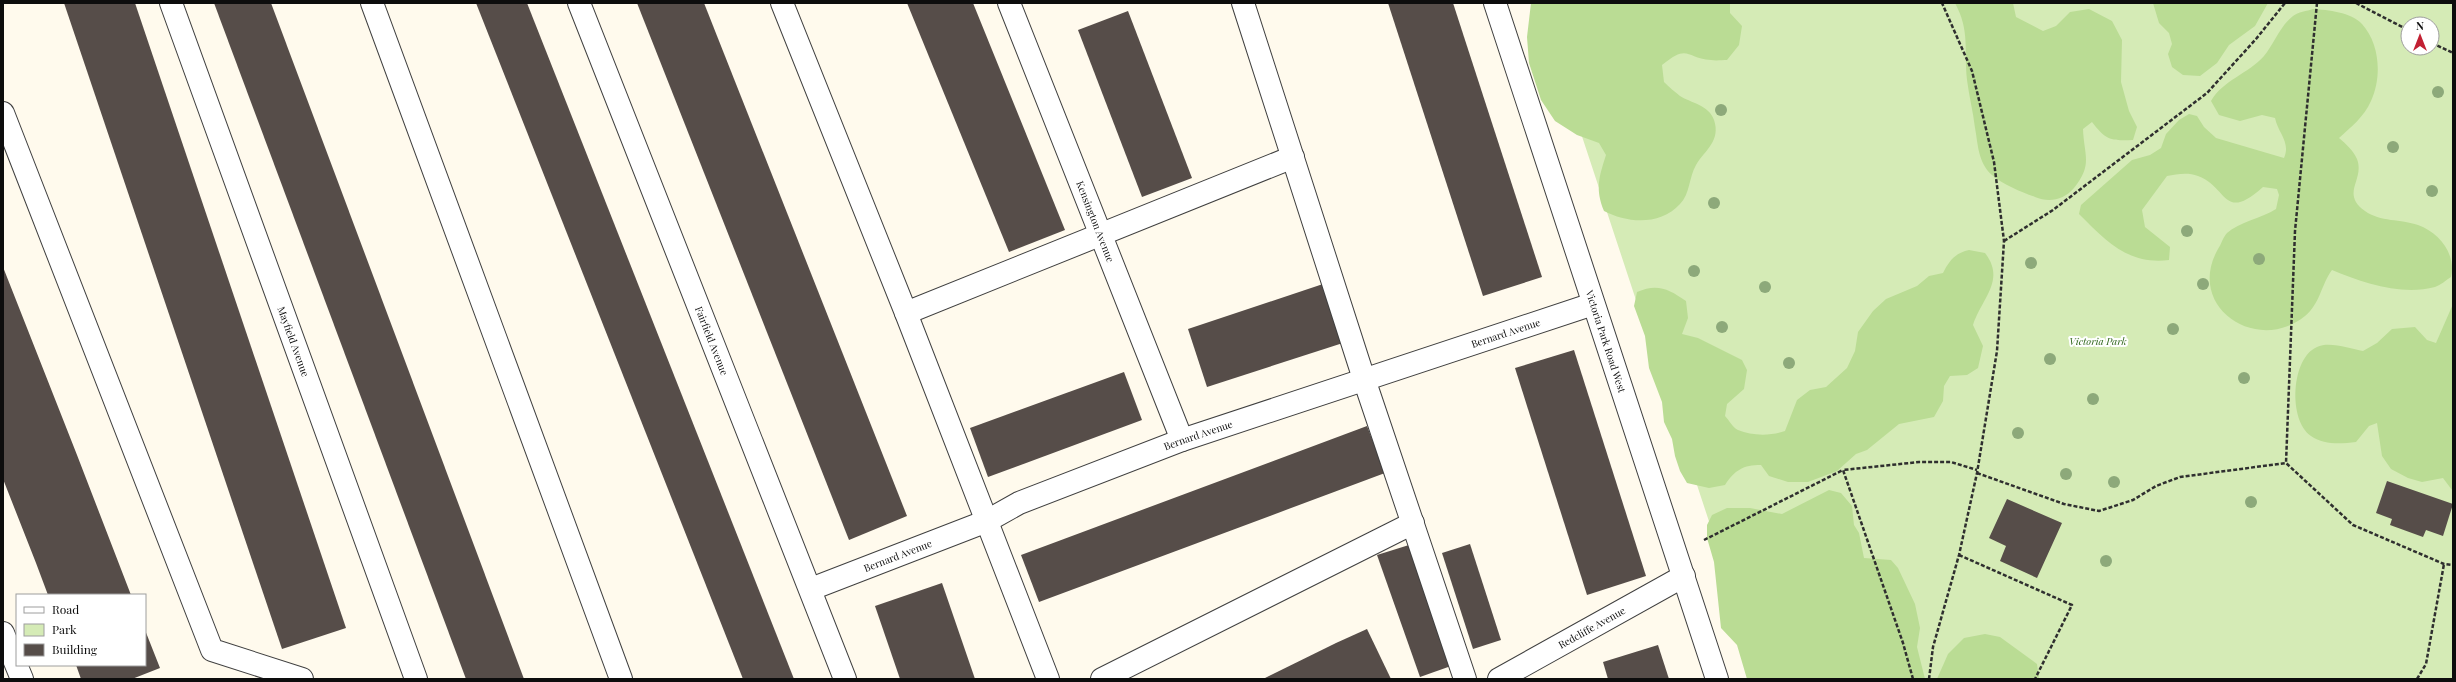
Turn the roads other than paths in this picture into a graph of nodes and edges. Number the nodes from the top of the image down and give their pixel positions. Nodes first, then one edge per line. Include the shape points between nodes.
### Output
1 (171, 3) edge
2 (372, 3) edge
3 (579, 3) edge
4 (782, 3) edge
5 (1009, 3) edge
6 (1243, 3) edge
7 (1495, 3) edge
8 (3, 113) edge
9 (1293, 157) junction
10 (1101, 235) junction
11 (1593, 304) junction
12 (906, 313) junction
13 (1364, 380) junction
14 (1182, 440) junction
15 (987, 521) junction
16 (1413, 523) junction
17 (1684, 576) junction
18 (811, 589) junction
19 (3, 633) edge
20 (16, 664) edge
21 (17, 666) edge
22 (22, 679) edge
23 (302, 679) edge
24 (416, 679) edge
25 (621, 679) edge
26 (845, 679) edge
27 (1048, 679) edge
28 (1102, 679) edge
29 (1465, 679) edge
30 (1499, 679) edge
31 (1717, 679) edge

1 - 24 street, Mayfield Avenue
2 - 25 street
3 - 18 street, Fairfield Avenue
4 - 12 street
5 - 10 street, Kensington Avenue
6 - 9 street
7 - 11 street, Victoria Park Road West
8 - 23 street via 212,650
9 - 10 street
9 - 13 street
10 - 12 street
10 - 14 street, Kensington Avenue
11 - 13 street, Bernard Avenue
11 - 17 street, Victoria Park Road West
12 - 15 street
13 - 14 street, Bernard Avenue
13 - 16 street
14 - 15 street, Bernard Avenue via 1019,503
15 - 18 street, Bernard Avenue
15 - 27 street
16 - 28 street
16 - 29 street
17 - 30 street, Redcliffe Avenue
17 - 31 street, Victoria Park Road West
18 - 26 street, Fairfield Avenue
19 - 20 street
21 - 22 street

